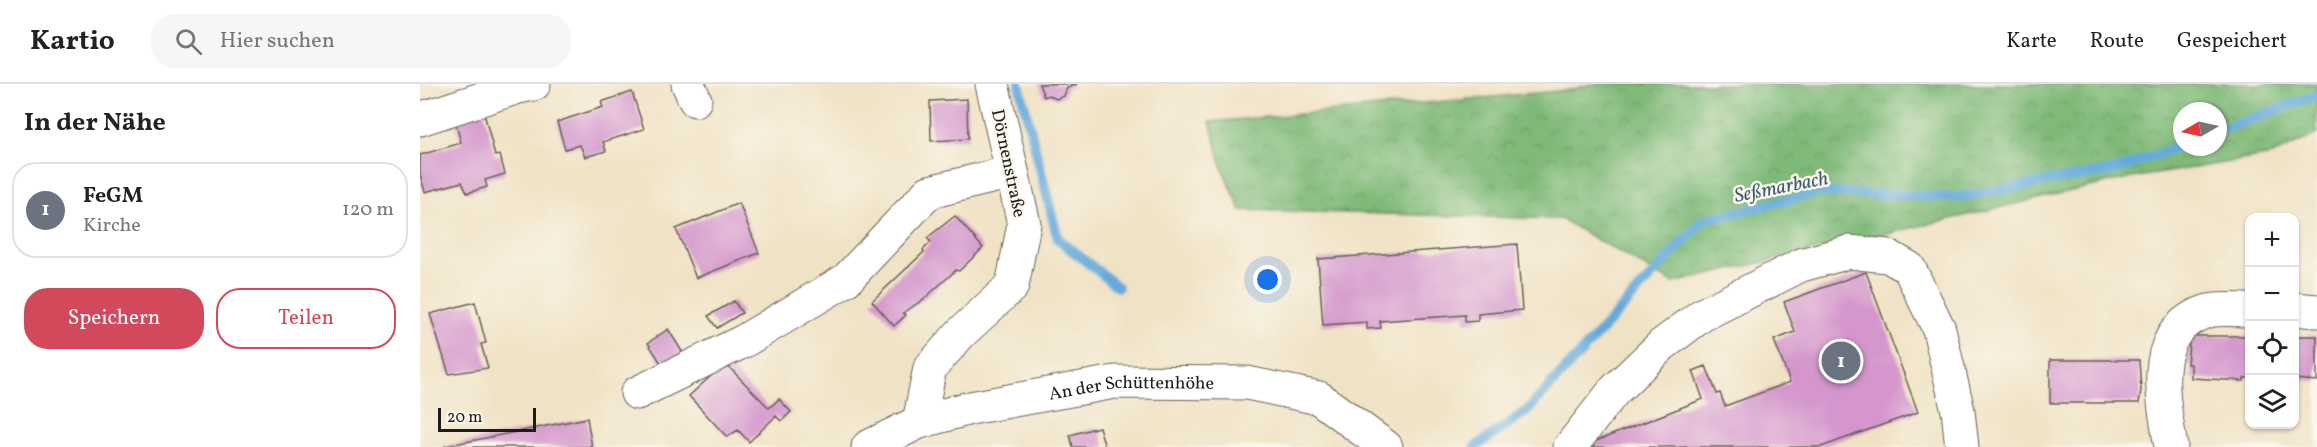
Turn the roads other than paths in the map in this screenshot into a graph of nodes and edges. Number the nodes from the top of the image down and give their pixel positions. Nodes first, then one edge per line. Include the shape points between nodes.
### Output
1 (534, 84) edge
2 (992, 84) edge
3 (420, 120) edge
4 (1012, 172) junction
5 (2299, 309) edge
6 (2245, 310) edge
7 (2317, 311) edge
8 (637, 393) dead end
9 (919, 422) junction
10 (868, 447) edge
11 (1386, 447) edge
12 (1570, 447) edge
13 (1962, 447) edge
14 (2171, 447) edge

1 - 3 street
2 - 4 street, Dörnenstraße
4 - 8 street via 930,192 846,280 744,341
4 - 9 street, Dörnenstraße via 1023,224 1012,286 930,368
5 - 7 street
6 - 14 street via 2208,311 2174,330 2162,360
9 - 10 street, An der Schüttenhöhe
9 - 11 street, An der Schüttenhöhe via 970,408 1115,382 1247,383 1319,398
12 - 13 street via 1614,391 1662,345 1702,315 1801,264 1849,252 1888,256 1909,268 1939,329

